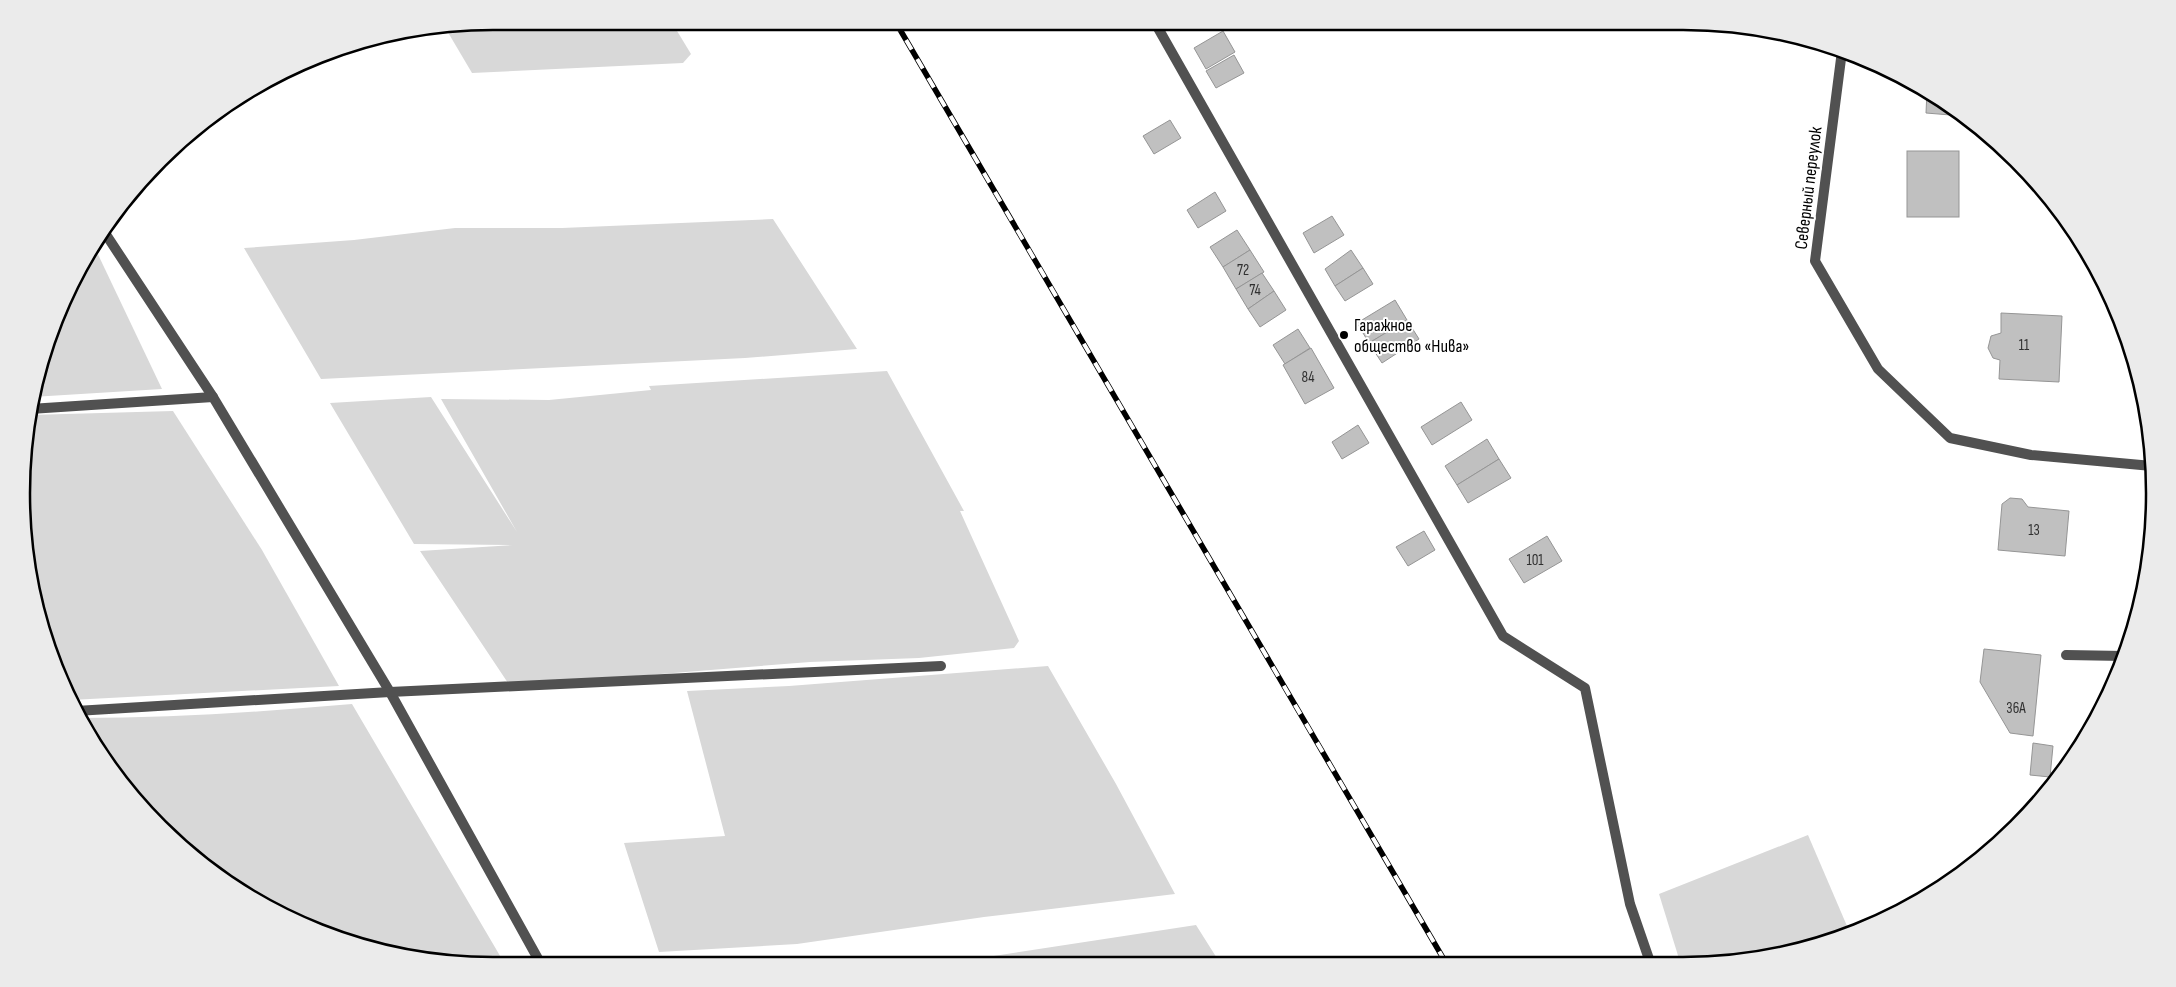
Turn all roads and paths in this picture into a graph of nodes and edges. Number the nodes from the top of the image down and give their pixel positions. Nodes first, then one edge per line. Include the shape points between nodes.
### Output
1 (1159, 30) edge
2 (1841, 58) edge
3 (108, 237) edge
4 (213, 397) junction
5 (38, 408) edge
6 (2145, 465) edge
7 (2066, 655) dead end
8 (2116, 656) edge
9 (940, 666) dead end
10 (390, 692) junction
11 (84, 711) edge
12 (537, 957) edge
13 (1648, 957) edge

1 - 13 street via 1503,636 1585,688 1630,904
2 - 6 street, Северный переулок via 1815,261 1878,369 1950,438 2031,455
3 - 4 street
4 - 5 street
4 - 10 street
7 - 8 street
9 - 10 street
10 - 11 street
10 - 12 street

